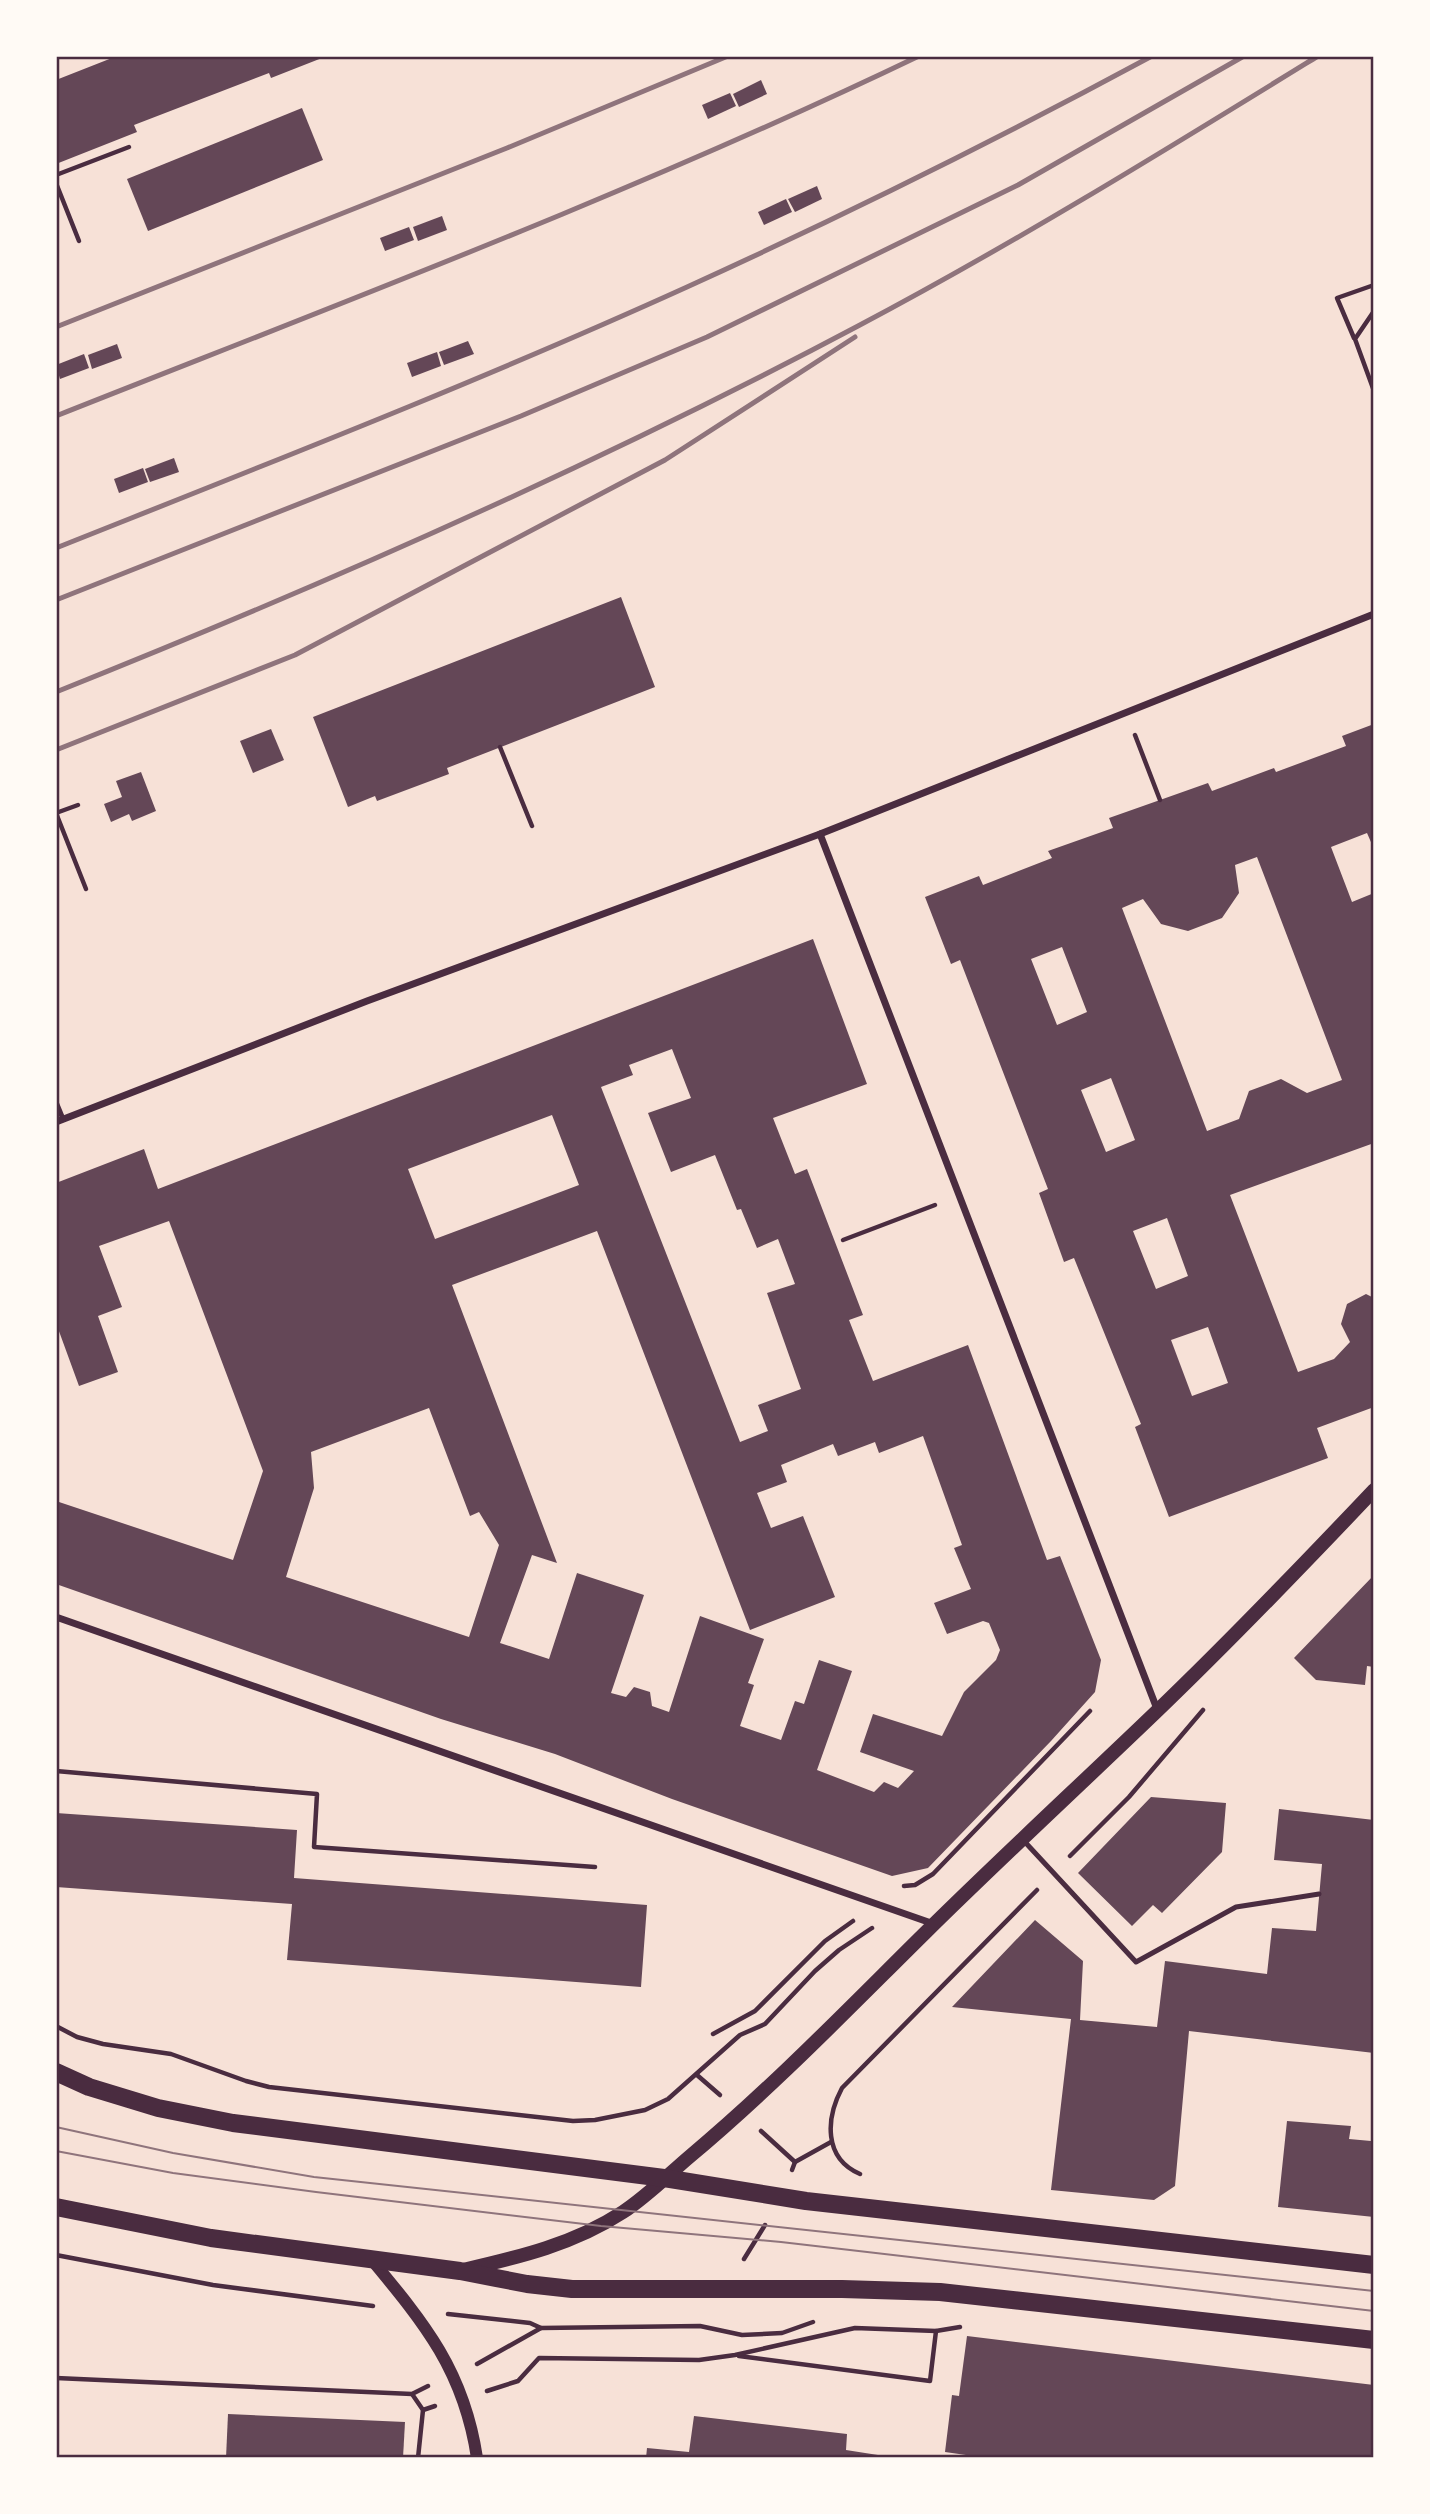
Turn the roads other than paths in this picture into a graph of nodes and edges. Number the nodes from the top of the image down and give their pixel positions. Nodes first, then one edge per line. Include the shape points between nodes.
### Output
1 (1374, 614) edge
2 (820, 834) junction
3 (56, 1102) edge
4 (60, 1120) edge
5 (1374, 1490) edge
6 (56, 1617) edge
7 (1158, 1710) junction
8 (1021, 1839) junction
9 (1319, 1894) dead end
10 (934, 1924) junction
11 (56, 2072) edge
12 (664, 2178) junction
13 (56, 2207) edge
14 (371, 2259) junction
15 (1374, 2265) edge
16 (460, 2271) junction
17 (1374, 2340) edge
18 (477, 2458) edge

1 - 2 street
2 - 4 street
2 - 7 street
3 - 4 lane
5 - 7 main road
6 - 10 street
7 - 8 main road
8 - 9 lane via 1136,1962 1236,1907
8 - 10 main road
10 - 12 main road via 761,2094
11 - 12 main road via 158,2108 233,2123
12 - 15 main road via 780,2197
12 - 16 main road via 626,2211 568,2242
13 - 14 main road via 211,2238
14 - 16 main road
14 - 18 street via 414,2311 454,2375
16 - 17 main road via 572,2289 940,2292

